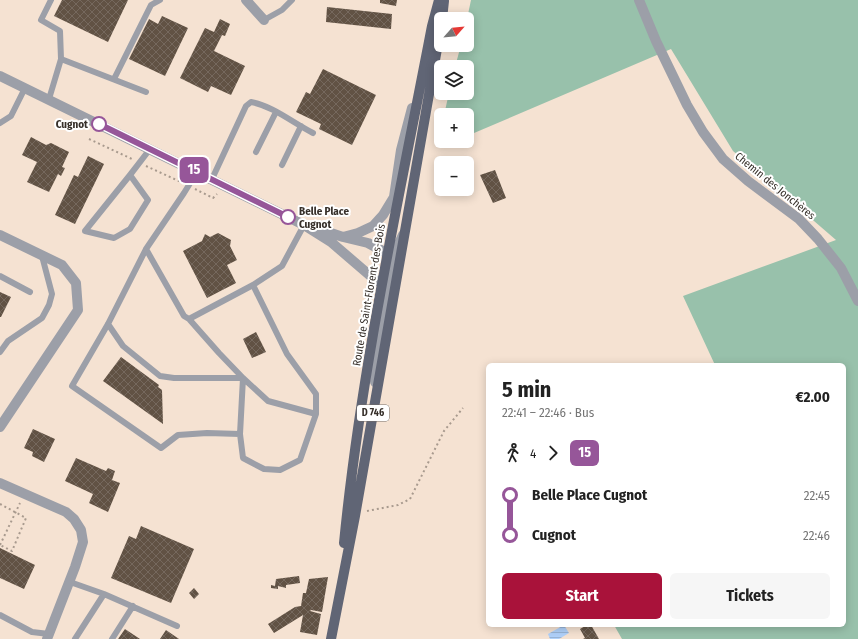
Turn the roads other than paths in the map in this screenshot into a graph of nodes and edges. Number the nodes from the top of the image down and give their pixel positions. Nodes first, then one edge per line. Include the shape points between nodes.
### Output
1 (160, 0) edge
2 (246, 0) edge
3 (292, 0) edge
4 (439, 0) edge
5 (444, 0) edge
6 (639, 0) edge
7 (48, 1) edge
8 (438, 12) edge
9 (443, 12) edge
10 (264, 20) joint
11 (434, 33) edge
12 (434, 36) edge
13 (434, 40) edge
14 (61, 59) junction
15 (0, 76) edge
16 (114, 79) junction
17 (25, 88) junction
18 (146, 92) dead end
19 (48, 99) junction
20 (276, 112) junction
21 (0, 123) edge
22 (301, 126) junction
23 (313, 132) dead end
24 (150, 149) junction
25 (256, 152) dead end
26 (282, 165) dead end
27 (197, 172) junction
28 (130, 175) junction
29 (212, 179) junction
30 (304, 225) junction
31 (406, 229) junction
32 (0, 235) edge
33 (344, 237) junction
34 (146, 249) junction
35 (388, 254) junction
36 (42, 256) junction
37 (392, 272) junction
38 (0, 276) edge
39 (382, 283) junction
40 (253, 285) junction
41 (30, 292) dead end
42 (858, 301) edge
43 (190, 319) junction
44 (108, 324) junction
45 (0, 352) edge
46 (243, 378) junction
47 (375, 402) junction
48 (316, 414) junction
49 (0, 427) edge
50 (240, 434) junction
51 (0, 483) edge
52 (70, 582) junction
53 (104, 594) junction
54 (338, 597) junction
55 (133, 606) junction
56 (0, 615) edge
57 (177, 626) dead end
58 (48, 637) edge
59 (76, 639) edge
60 (112, 639) edge
61 (331, 639) edge

1 - 16 lane via 151,5
2 - 10 street
3 - 10 lane via 282,10
4 - 8 main road, Route de Saint-Florent-des-Bois / D 746
5 - 9 main road
6 - 42 street, Chemin des Jonchères via 666,62 703,132 723,159 799,219 818,239 841,268
7 - 14 lane via 41,20 60,30
11 - 33 street via 401,150 394,197 383,216 373,226
12 - 35 main road, Route de Saint-Florent-des-Bois / D 746
13 - 31 main road, Route de Saint-Florent-des-Bois / D 746
14 - 16 lane
14 - 19 lane
15 - 17 street
16 - 18 lane
17 - 19 street
17 - 21 lane via 11,116
19 - 24 street
20 - 22 lane
20 - 25 lane
20 - 29 lane via 251,102 246,106
22 - 23 lane
22 - 26 lane
24 - 27 street
24 - 28 lane
27 - 29 street
27 - 34 lane
28 - 28 lane via 94,220 85,231 114,238 130,229 148,200
29 - 30 street
30 - 33 street
30 - 39 street via 331,242
30 - 40 lane via 282,266
31 - 37 street via 395,252
31 - 47 main road, Route de Saint-Florent-des-Bois / D 746
32 - 36 street
33 - 35 street via 368,243
34 - 43 lane via 184,316
34 - 44 lane
35 - 37 street
35 - 39 main road, Route de Saint-Florent-des-Bois / D 746
36 - 45 lane via 52,294 49,305 42,318 8,342
36 - 49 street via 62,265 76,283 78,310
37 - 39 street
37 - 47 street via 376,357
38 - 41 lane
39 - 54 main road, Route de Saint-Florent-des-Bois / D 746 via 348,502
40 - 43 lane
40 - 48 lane via 287,354 316,394
43 - 46 lane
44 - 46 lane via 123,346 160,376
44 - 50 lane via 72,386 160,448 178,435 207,432
46 - 48 lane via 268,401
46 - 50 lane
47 - 54 main road, Route de Saint-Florent-des-Bois / D 746
48 - 50 lane via 300,460 280,470 264,469 243,458
51 - 52 street via 66,512 74,519 81,530 83,542
52 - 53 lane
52 - 58 street
53 - 55 lane
53 - 59 lane
54 - 61 main road, Route de Saint-Florent-des-Bois / D 746
55 - 57 lane
55 - 60 lane
56 - 58 lane via 32,632

